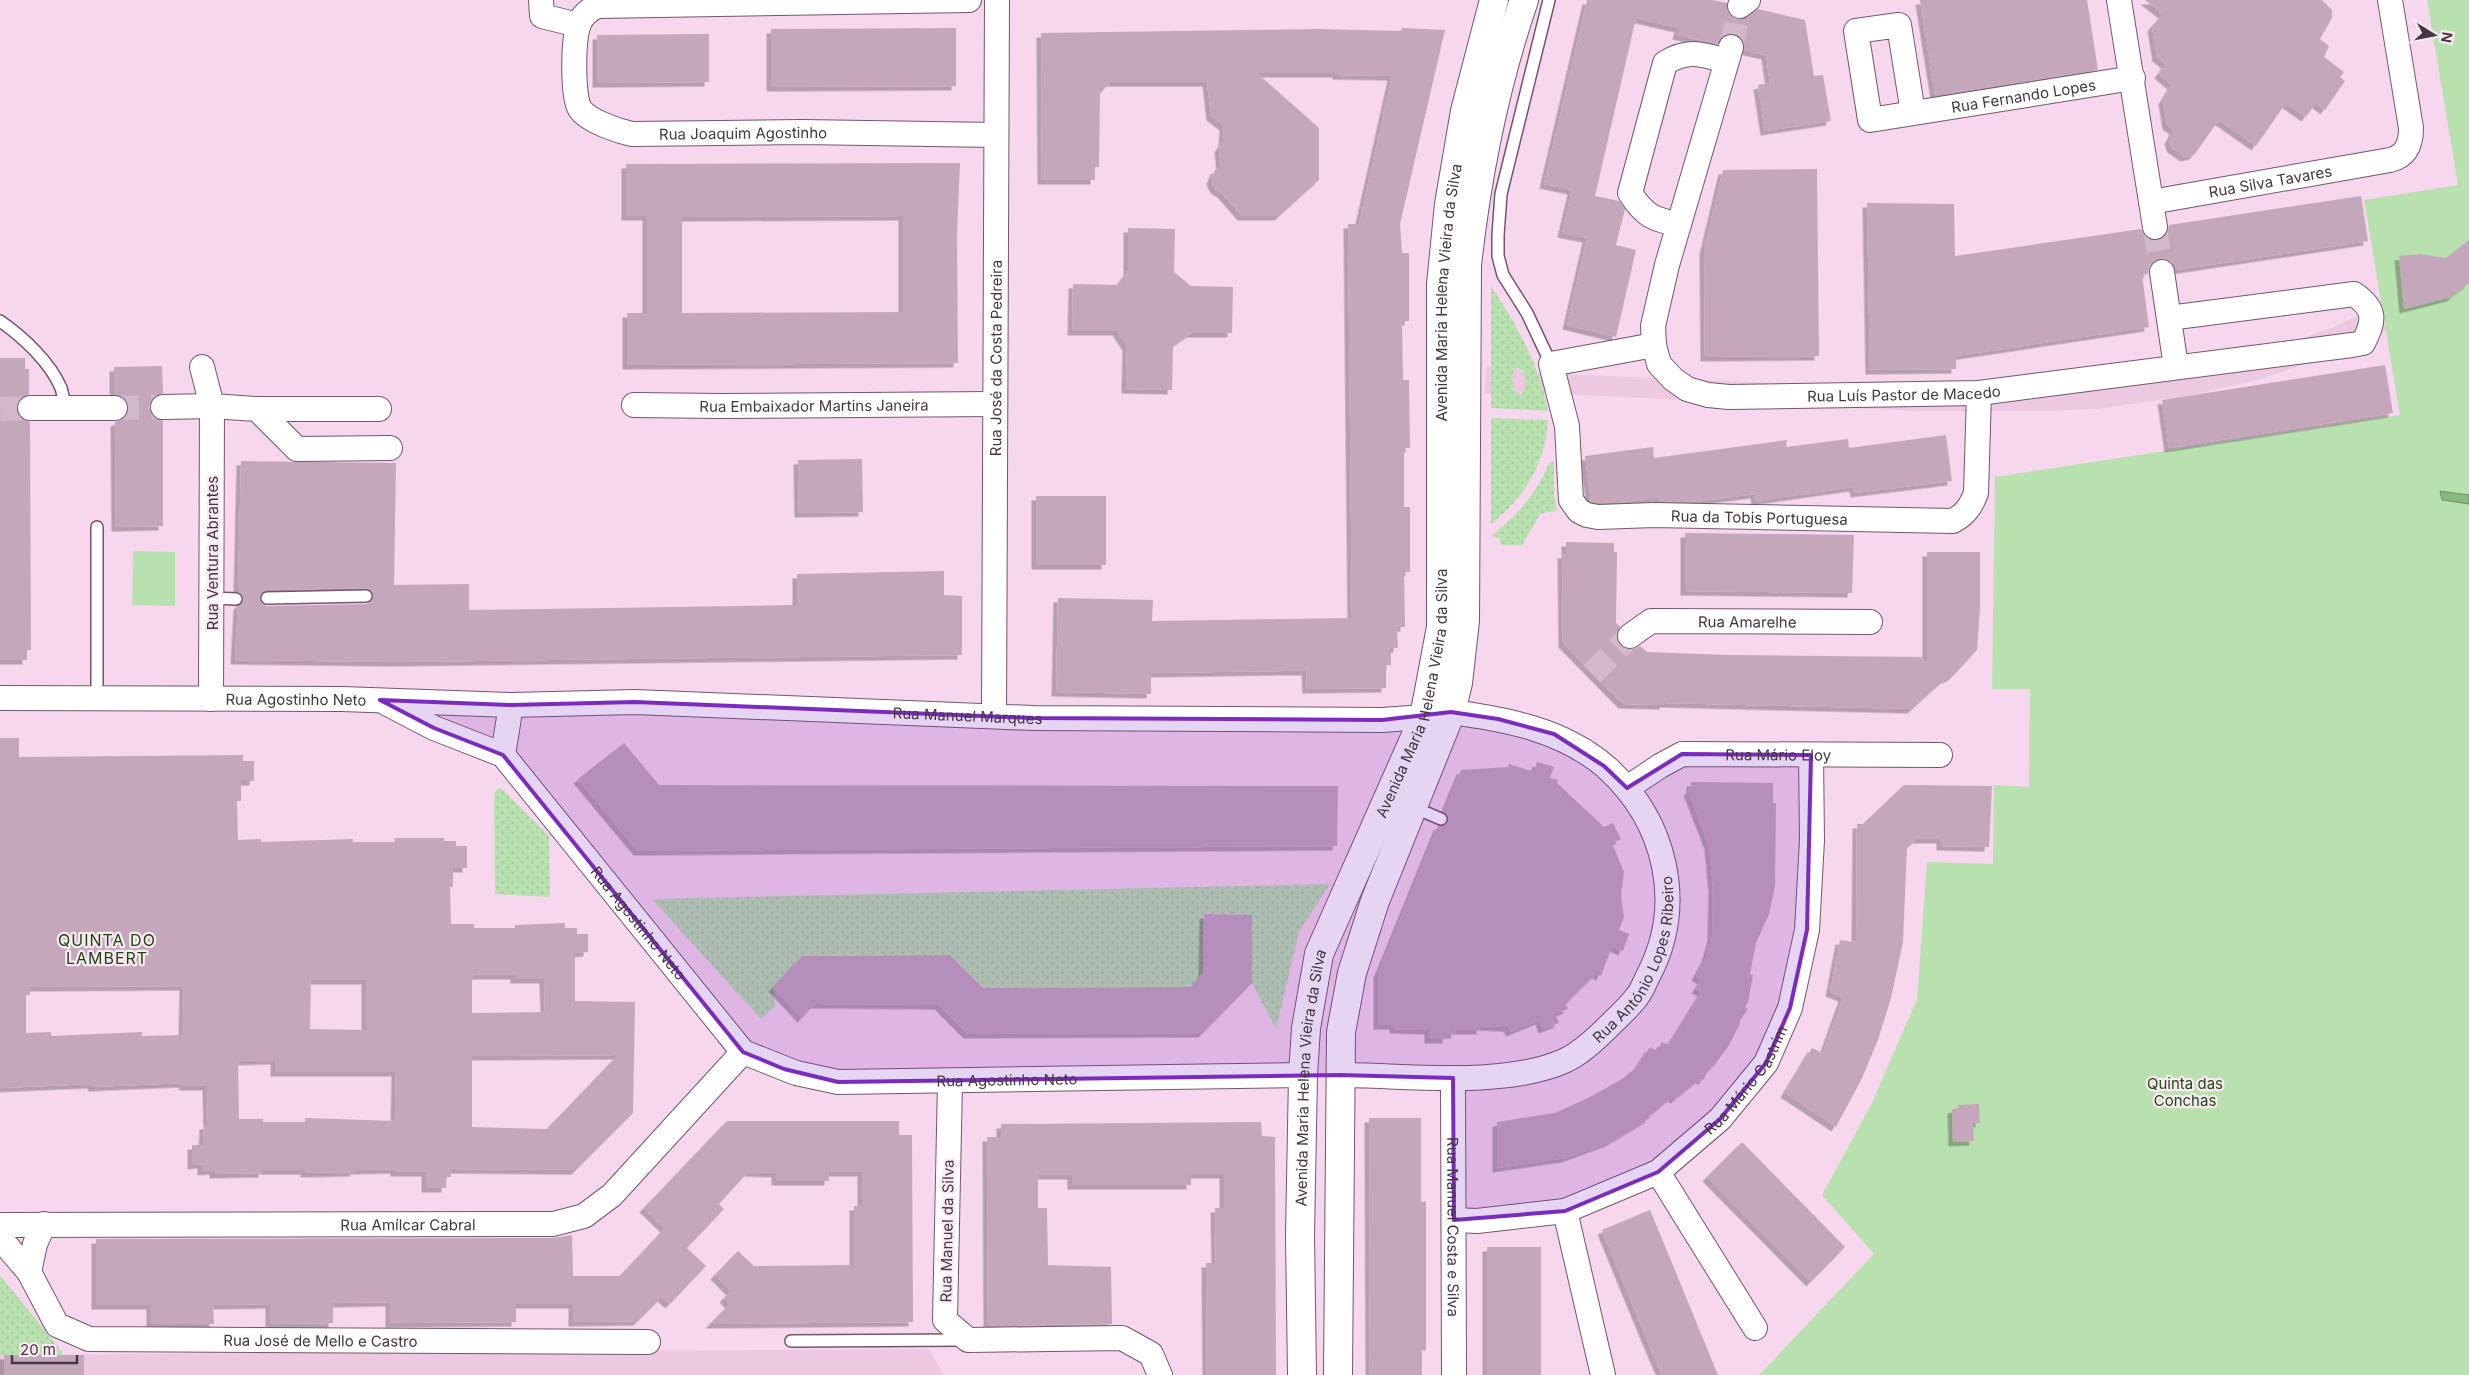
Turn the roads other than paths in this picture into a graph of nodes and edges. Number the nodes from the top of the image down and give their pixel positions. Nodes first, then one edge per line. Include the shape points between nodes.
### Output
1 (541, 0) edge
2 (969, 0) edge
3 (996, 0) edge
4 (1494, 0) edge
5 (1524, 0) edge
6 (1548, 0) edge
7 (2119, 0) edge
8 (2390, 0) edge
9 (578, 25) junction
10 (2133, 78) junction
11 (1913, 112) dead end
12 (996, 135) junction
13 (2151, 202) junction
14 (1679, 224) junction
15 (2155, 227) tunnel mouth
16 (2162, 272) tunnel mouth
17 (2169, 318) junction
18 (0, 321) edge
19 (1654, 346) junction
20 (1551, 364) junction
21 (202, 367) dead end
22 (2176, 367) junction
23 (1979, 393) junction
24 (995, 404) junction
25 (634, 405) dead end
26 (212, 406) junction
27 (162, 407) tunnel mouth
28 (30, 408) tunnel mouth
29 (65, 408) junction
30 (115, 408) tunnel mouth
31 (257, 409) junction
32 (379, 409) dead end
33 (390, 448) dead end
34 (97, 527) dead end
35 (366, 596) dead end
36 (267, 598) dead end
37 (1870, 622) dead end
38 (1630, 636) tunnel mouth
39 (0, 698) edge
40 (97, 698) junction
41 (211, 699) junction
42 (380, 700) junction
43 (511, 705) junction
44 (1451, 712) junction
45 (994, 716) junction
46 (1424, 717) junction
47 (503, 755) junction
48 (1811, 755) junction
49 (1940, 755) dead end
50 (1627, 788) junction
51 (1413, 807) junction
52 (1441, 819) dead end
53 (743, 1052) junction
54 (1303, 1075) junction
55 (1339, 1075) junction
56 (1454, 1078) junction
57 (950, 1082) junction
58 (1658, 1172) junction
59 (1565, 1211) junction
60 (1454, 1220) junction
61 (44, 1224) junction
62 (0, 1225) edge
63 (0, 1238) edge
64 (29, 1272) junction
65 (1755, 1328) dead end
66 (968, 1340) junction
67 (791, 1341) dead end
68 (648, 1342) dead end
69 (1160, 1375) edge
70 (1302, 1375) edge
71 (1338, 1375) edge
72 (1454, 1375) edge
73 (1603, 1375) edge

1 - 9 street via 542,16
2 - 9 street via 606,4 590,9
3 - 12 street, Rua José da Costa Pedreira
4 - 46 street, Avenida Maria Helena Vieira da Silva via 1464,111 1449,204 1441,285 1441,627
5 - 44 street, Avenida Maria Helena Vieira da Silva via 1491,117 1467,265 1466,621
6 - 20 lane via 1501,194 1498,256 1503,275 1528,313
7 - 10 street
8 - 13 street, Rua Silva Tavares via 2411,128 2405,152 2390,160
9 - 12 street, Rua Joaquim Agostinho via 577,103 587,115 617,131 644,135 802,132
10 - 11 street, Rua Fernando Lopes
10 - 13 street
12 - 24 street, Rua José da Costa Pedreira
13 - 15 street
14 - 14 street, Rua Luís Pastor de Macedo via 1728,54 1679,54 1665,63 1654,100 1630,193 1657,221
14 - 19 street, Rua Luís Pastor de Macedo via 1653,326
16 - 17 street
17 - 22 street
17 - 22 street, Rua Luís Pastor de Macedo via 2354,294 2363,300 2373,318 2363,343
18 - 29 lane via 32,348 48,368 61,389
19 - 20 street
19 - 23 street, Rua Luís Pastor de Macedo via 1659,364 1673,379 1687,389 1708,395
20 - 23 street, Rua da Tobis Portuguesa via 1567,426 1571,500 1579,511 1598,517 1654,515 1953,521 1971,506 1976,493
21 - 26 street, Rua Ventura Abrantes
22 - 23 street, Rua Luís Pastor de Macedo
24 - 25 street, Rua Embaixador Martins Janeira
24 - 45 street, Rua José da Costa Pedreira
26 - 27 street
26 - 31 street
26 - 41 street, Rua Ventura Abrantes via 225,598
28 - 29 street
29 - 30 street
31 - 32 street
31 - 33 street via 297,449
34 - 40 lane
35 - 36 lane
37 - 38 street, Rua Amarelhe via 1651,621
39 - 40 street, Rua Agostinho Neto
40 - 41 street, Rua Agostinho Neto
41 - 42 street, Rua Agostinho Neto
42 - 43 street, Rua Manuel Marques
42 - 47 street, Rua Agostinho Neto via 434,728
43 - 45 street, Rua Manuel Marques via 635,702
43 - 47 street
44 - 46 street
44 - 50 street, Rua António Lopes Ribeiro via 1498,718 1554,734 1604,766
44 - 51 street, Avenida Maria Helena Vieira da Silva
45 - 46 street, Rua Manuel Marques via 1382,720
46 - 54 street, Avenida Maria Helena Vieira da Silva via 1319,954 1306,1028
47 - 53 street, Rua Agostinho Neto
48 - 49 street, Rua Mário Eloy
48 - 50 street, Rua Mário Eloy via 1682,754
48 - 58 street, Rua Mário Castrim via 1812,840 1807,930 1790,1008 1766,1063 1720,1119
50 - 56 street, Rua António Lopes Ribeiro via 1652,827 1668,878 1666,921 1657,958 1636,998 1602,1034 1566,1060 1538,1070
51 - 52 lane
51 - 55 street, Avenida Maria Helena Vieira da Silva via 1375,901 1352,973 1341,1032
53 - 57 street, Rua Agostinho Neto via 796,1073 838,1082
53 - 61 street, Rua Amílcar Cabral via 612,1195 584,1216 553,1224
54 - 55 street
54 - 57 street, Rua Agostinho Neto
54 - 70 street, Avenida Maria Helena Vieira da Silva
55 - 56 street, Rua António Lopes Ribeiro
55 - 71 street, Avenida Maria Helena Vieira da Silva
56 - 60 street, Rua Manuel Costa e Silva
57 - 66 street, Rua Manuel da Silva via 945,1320
58 - 59 street, Rua Mário Castrim
58 - 65 street
59 - 60 street, Rua Mário Castrim via 1477,1221
59 - 73 street
60 - 72 street, Rua Manuel Costa e Silva
61 - 62 street, Rua Amílcar Cabral
61 - 64 street
63 - 64 street, Rua José de Mello e Castro
64 - 68 street, Rua José de Mello e Castro via 57,1325 89,1339
66 - 67 lane
66 - 69 street via 1122,1338 1151,1354

